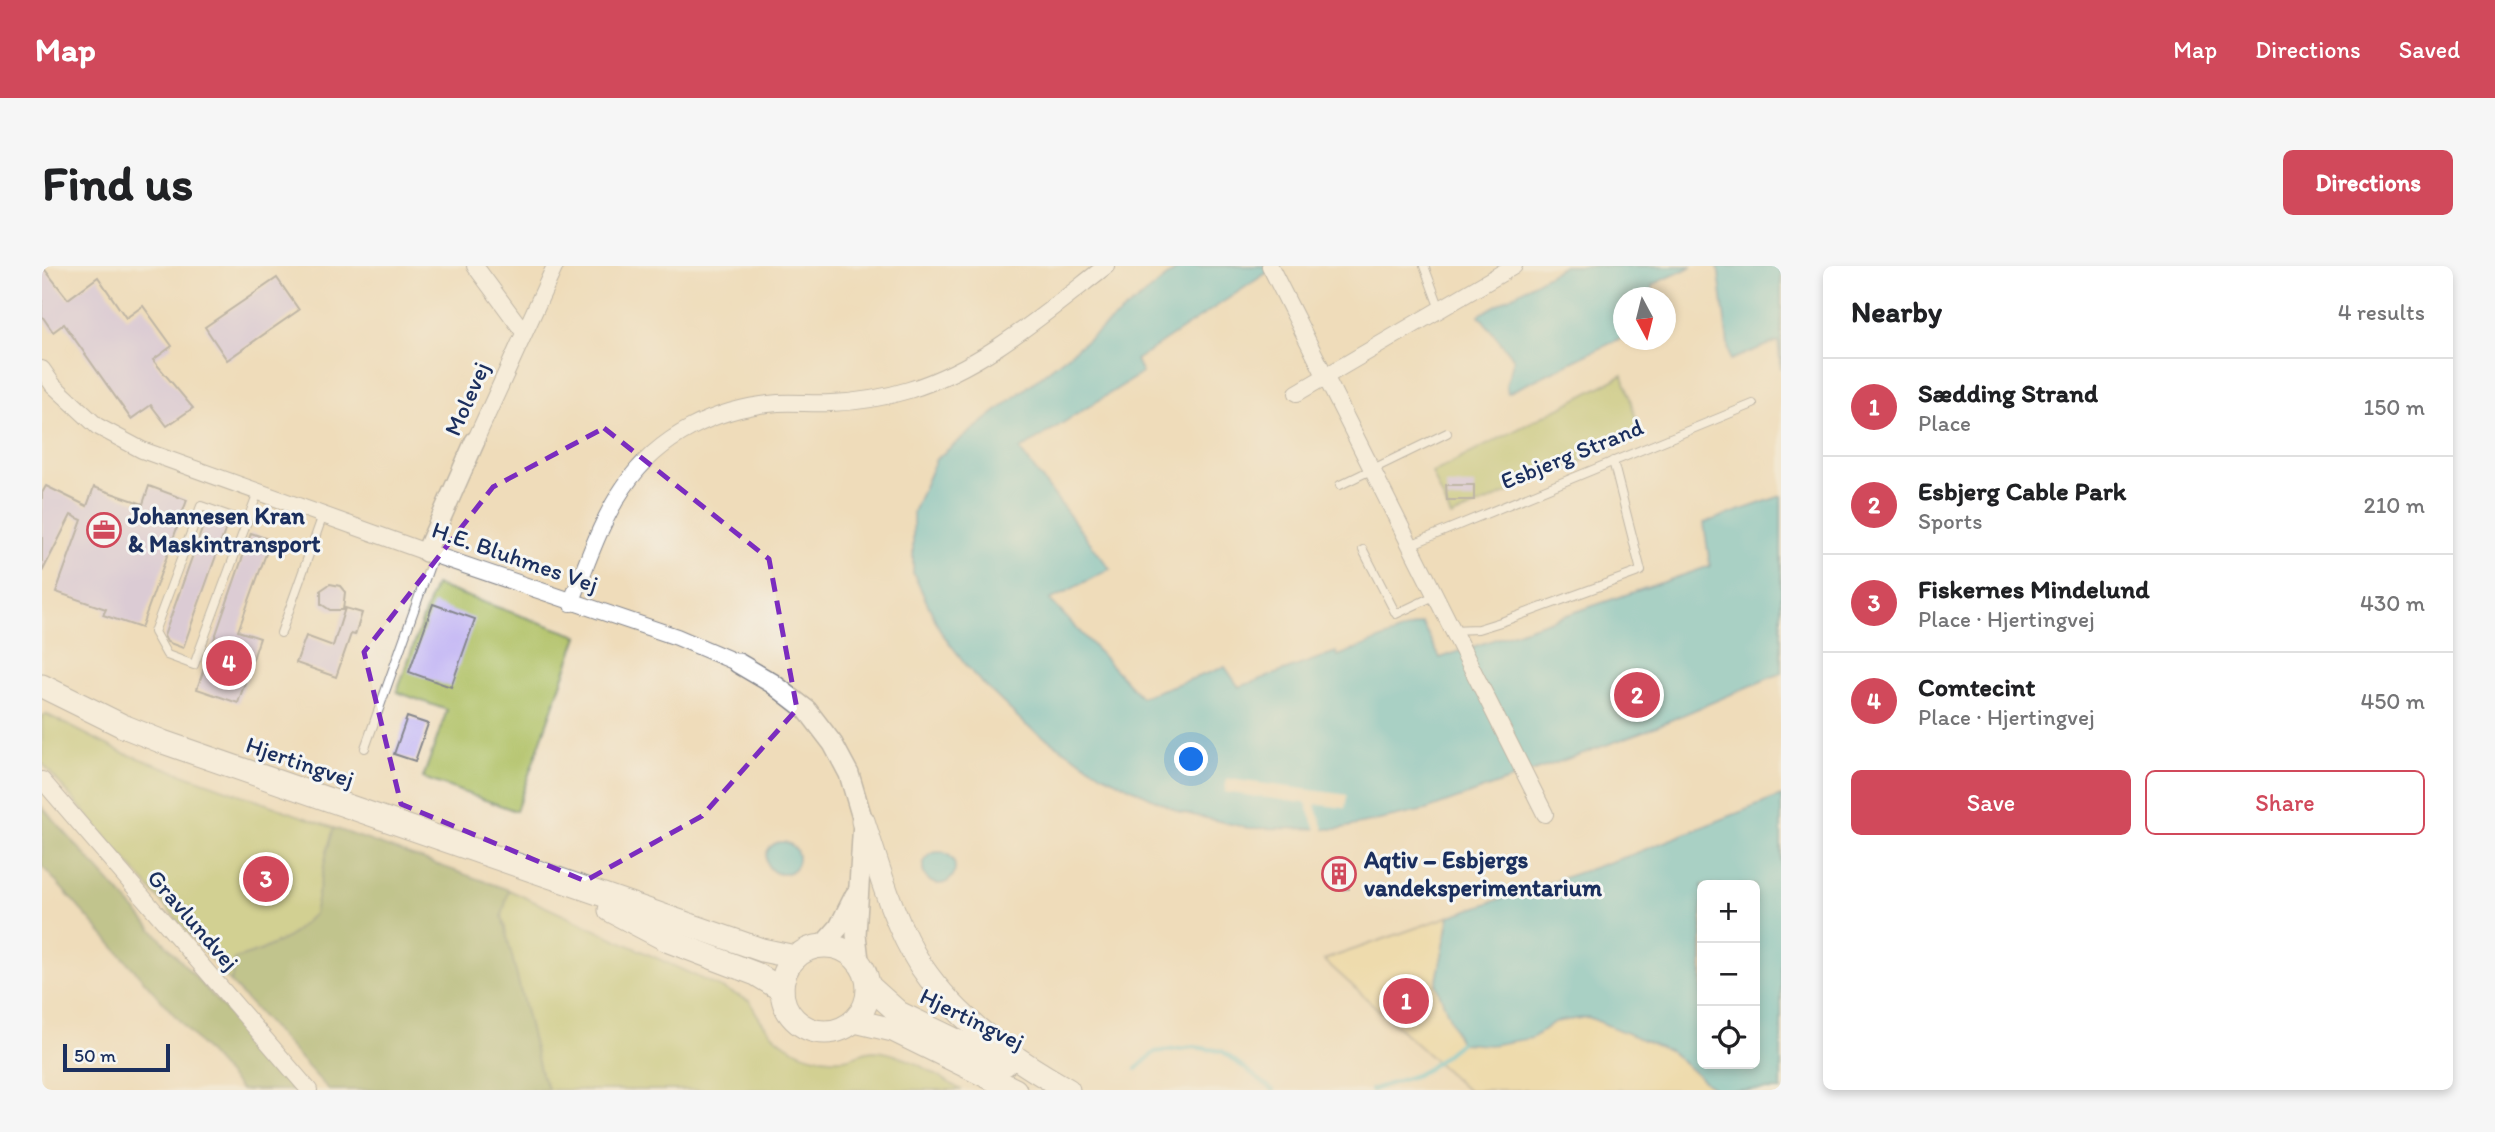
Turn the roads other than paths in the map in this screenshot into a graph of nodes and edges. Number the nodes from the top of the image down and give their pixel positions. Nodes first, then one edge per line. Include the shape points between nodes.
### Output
1 (475, 266) edge
2 (555, 266) edge
3 (1106, 266) edge
4 (1270, 266) edge
5 (1424, 266) edge
6 (1514, 266) edge
7 (1440, 309) junction
8 (523, 331) junction
9 (42, 369) edge
10 (1325, 377) junction
11 (1297, 393) dead end
12 (1753, 404) dead end
13 (1447, 433) dead end
14 (475, 441) joint
15 (1614, 461) junction
16 (1371, 470) junction
17 (1340, 485) dead end
18 (258, 492) junction
19 (323, 515) junction
20 (247, 522) junction
21 (1409, 546) junction
22 (1363, 550) dead end
23 (430, 553) junction
24 (1434, 596) junction
25 (571, 603) junction
26 (281, 633) dead end
27 (1454, 635) junction
28 (738, 663) joint
29 (42, 686) edge
30 (365, 748) dead end
31 (42, 780) edge
32 (1545, 814) dead end
33 (863, 821) junction
34 (546, 876) junction
35 (859, 884) junction
36 (823, 945) junction
37 (795, 957) junction
38 (859, 960) junction
39 (869, 986) junction
40 (782, 990) junction
41 (855, 1021) junction
42 (309, 1090) edge
43 (1014, 1090) edge
44 (1057, 1090) edge
45 (1069, 1090) edge

1 - 8 street
2 - 8 street, Molevej
3 - 25 street via 993,351 922,386 873,400 751,405 680,433 649,457 625,486
4 - 10 street
5 - 7 lane
6 - 7 street
7 - 10 street
8 - 14 street, Molevej
9 - 18 street, H.E. Bluhmes Vej via 97,426 142,450
10 - 11 street
10 - 16 street
12 - 15 lane, Esbjerg Strand
13 - 16 lane
14 - 23 street, Molevej
15 - 21 lane, Esbjerg Strand
15 - 27 lane via 1641,571
16 - 17 lane
16 - 21 street
18 - 19 street, H.E. Bluhmes Vej
18 - 20 lane
19 - 23 street, H.E. Bluhmes Vej
19 - 26 lane
20 - 20 lane via 194,665 167,655 155,632 201,506
21 - 24 street
22 - 24 lane via 1395,614
23 - 25 street, H.E. Bluhmes Vej
23 - 30 lane
24 - 27 street
25 - 28 street, H.E. Bluhmes Vej via 677,637
27 - 32 street
28 - 33 street, H.E. Bluhmes Vej via 807,710 849,774
29 - 34 main road, Hjertingvej via 163,742
31 - 42 street, Gravlundvej
33 - 35 street, H.E. Bluhmes Vej
33 - 45 main road via 898,920 921,965 947,1000 990,1041
34 - 37 main road, Hjertingvej via 762,950
34 - 40 main road, Hjertingvej via 669,941 755,974
35 - 36 street, H.E. Bluhmes Vej via 839,927
35 - 38 street, H.E. Bluhmes Vej
36 - 37 main road
36 - 38 main road via 848,951
37 - 40 main road
38 - 39 main road
39 - 41 main road via 868,999
39 - 44 main road, Hjertingvej via 900,1013
40 - 41 main road via 792,1016 815,1031 829,1032
41 - 43 main road, Hjertingvej via 893,1030

